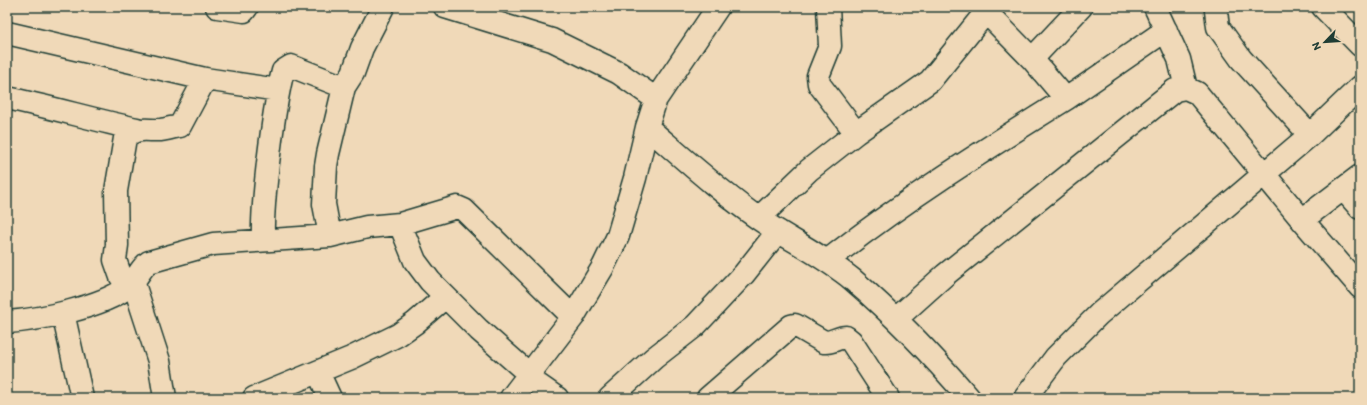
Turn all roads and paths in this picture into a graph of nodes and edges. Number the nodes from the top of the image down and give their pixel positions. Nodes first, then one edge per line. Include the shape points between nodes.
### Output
1 (218, 7) edge
2 (247, 7) edge
3 (383, 7) edge
4 (445, 7) edge
5 (717, 7) edge
6 (828, 7) edge
7 (1081, 7) edge
8 (1155, 7) edge
9 (1218, 7) edge
10 (1323, 7) edge
11 (987, 9) edge
12 (1166, 30) junction
13 (7, 33) edge
14 (1360, 45) edge
15 (1032, 59) junction
16 (205, 79) junction
17 (344, 87) junction
18 (1360, 87) edge
19 (1186, 88) junction
20 (278, 90) junction
21 (7, 98) edge
22 (656, 99) junction
23 (1066, 99) junction
24 (647, 127) junction
25 (137, 129) junction
26 (856, 133) junction
27 (1310, 135) junction
28 (1263, 174) junction
29 (1352, 183) edge
30 (1360, 208) edge
31 (759, 218) junction
32 (1302, 220) junction
33 (400, 224) junction
34 (778, 231) junction
35 (330, 236) junction
36 (263, 240) junction
37 (827, 261) junction
38 (130, 284) junction
39 (1360, 287) edge
40 (445, 297) junction
41 (63, 313) junction
42 (573, 317) junction
43 (896, 319) junction
44 (7, 322) edge
45 (318, 372) junction
46 (528, 375) junction
47 (82, 398) edge
48 (165, 398) edge
49 (254, 398) edge
50 (330, 398) edge
51 (510, 398) edge
52 (557, 398) edge
53 (610, 398) edge
54 (708, 398) edge
55 (888, 398) edge
56 (969, 398) edge
57 (1025, 398) edge

1 - 2 street via 244,11
3 - 17 street
4 - 22 street via 552,40 619,73
5 - 22 street
6 - 26 street via 830,46 818,76 819,84
7 - 15 street
8 - 12 street
9 - 27 street via 1218,27 1241,59
10 - 14 street
11 - 15 street
11 - 26 street via 930,81
12 - 19 street via 1179,59
12 - 23 street
13 - 16 street
15 - 23 street
16 - 20 street
16 - 25 street via 180,126 160,130
17 - 20 street via 291,66 283,71
17 - 35 street via 326,166 324,204
18 - 27 street
19 - 28 street via 1198,93
19 - 43 street via 1176,90 945,275
20 - 36 street via 262,215
21 - 25 street
22 - 24 street
23 - 37 street via 873,224
24 - 31 street via 717,187
24 - 42 street via 618,236
25 - 38 street via 125,138 116,191 115,260 121,277
26 - 31 street via 809,170
27 - 28 street
28 - 32 street
28 - 57 street via 1099,314 1056,357
29 - 30 street
29 - 32 street
31 - 34 street
32 - 39 street
33 - 35 street via 367,227
33 - 40 street via 414,261
33 - 42 street via 457,207 464,210
34 - 37 street
34 - 53 street via 744,274 695,326 654,358
35 - 36 street
36 - 38 street via 213,244 149,262
37 - 43 street via 852,279
38 - 41 street via 99,302
38 - 48 street via 159,361
40 - 45 street via 398,335
40 - 46 street
41 - 44 street
41 - 47 street
42 - 46 street
43 - 56 street via 929,351
45 - 49 street
45 - 50 street
46 - 51 street
46 - 52 street
54 - 55 street via 795,325 824,342 846,337

